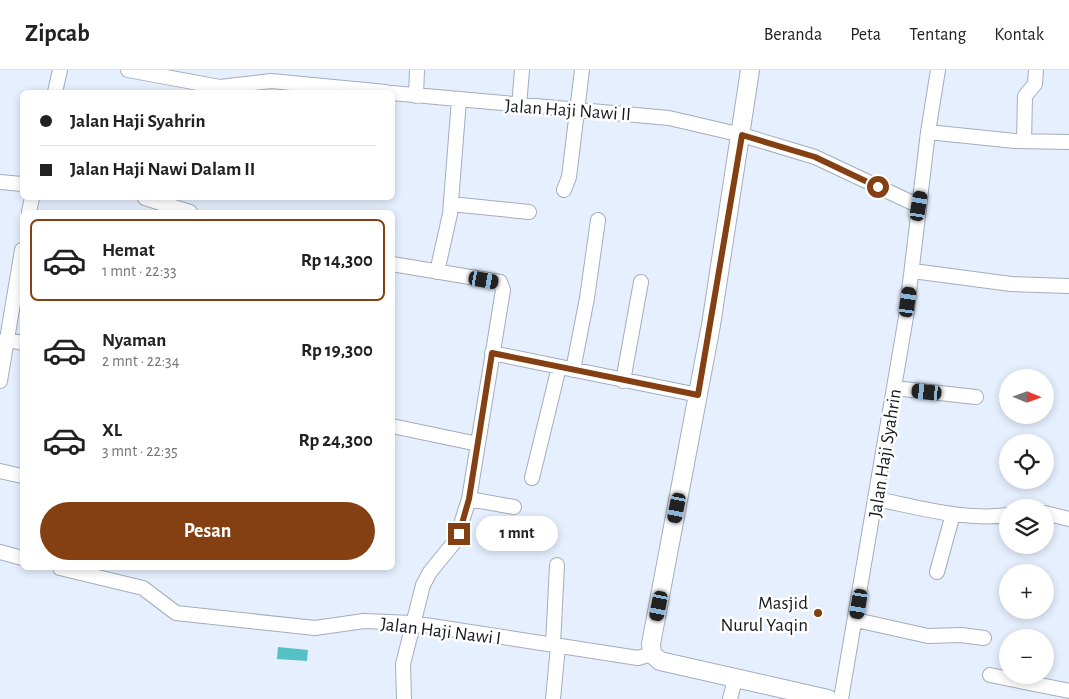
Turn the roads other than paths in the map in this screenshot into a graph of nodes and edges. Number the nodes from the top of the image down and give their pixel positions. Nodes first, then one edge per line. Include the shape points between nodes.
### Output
1 (60, 70) edge
2 (128, 70) edge
3 (417, 70) edge
4 (522, 70) edge
5 (582, 70) edge
6 (750, 70) edge
7 (938, 70) edge
8 (1036, 70) edge
9 (55, 90) edge
10 (365, 90) edge
11 (395, 93) edge
12 (416, 96) junction
13 (459, 100) junction
14 (519, 106) junction
15 (576, 110) junction
16 (928, 132) junction
17 (742, 135) junction
18 (1024, 141) junction
19 (1069, 142) edge
20 (0, 182) edge
21 (20, 184) edge
22 (564, 190) dead end
23 (151, 200) edge
24 (451, 204) junction
25 (919, 206) junction
26 (178, 210) edge
27 (529, 212) dead end
28 (598, 220) dead end
29 (20, 261) edge
30 (395, 265) edge
31 (913, 271) junction
32 (437, 272) junction
33 (641, 282) dead end
34 (1069, 286) edge
35 (6, 339) junction
36 (20, 342) edge
37 (492, 353) junction
38 (559, 367) junction
39 (574, 370) junction
40 (0, 381) edge
41 (623, 381) junction
42 (894, 388) junction
43 (698, 395) junction
44 (976, 397) dead end
45 (395, 427) edge
46 (478, 444) junction
47 (0, 471) edge
48 (20, 476) edge
49 (532, 478) dead end
50 (469, 499) junction
51 (876, 499) junction
52 (514, 507) dead end
53 (953, 514) junction
54 (1054, 515) edge
55 (999, 516) edge
56 (1069, 519) edge
57 (0, 552) edge
58 (20, 557) edge
59 (557, 565) dead end
60 (68, 570) edge
61 (937, 572) dead end
62 (856, 620) junction
63 (412, 623) junction
64 (984, 638) dead end
65 (556, 645) junction
66 (652, 654) junction
67 (990, 675) dead end
68 (735, 679) junction
69 (1069, 691) edge
70 (404, 699) edge
71 (553, 699) edge
72 (730, 699) edge
73 (828, 699) edge
74 (841, 699) edge

1 - 9 street
2 - 10 street via 220,87 271,81
3 - 12 street
4 - 14 street
5 - 15 street
6 - 17 street
7 - 16 street, Jalan Haji Syahrin
8 - 18 street via 1035,84 1026,96
11 - 12 street, Jalan Haji Nawi II
12 - 13 street, Jalan Haji Nawi II
13 - 14 street, Jalan Haji Nawi II
13 - 24 street
14 - 15 street, Jalan Haji Nawi II
15 - 17 street, Jalan Haji Nawi II via 669,118
15 - 22 street via 569,176
16 - 18 street
16 - 25 street, Jalan Haji Syahrin
17 - 25 street via 815,157
17 - 43 street
18 - 19 street
20 - 21 street
23 - 26 street
24 - 27 street
24 - 32 street
25 - 31 street, Jalan Haji Syahrin
28 - 39 street
29 - 35 street
30 - 32 street
31 - 34 street via 1011,284
31 - 42 street, Jalan Haji Syahrin
32 - 37 street via 500,282 503,288
33 - 41 street
35 - 36 street
35 - 40 street
37 - 38 street
37 - 46 street
38 - 39 street
38 - 49 street
39 - 41 street
41 - 43 street
42 - 44 street
42 - 51 street, Jalan Haji Syahrin
43 - 66 street via 651,644
45 - 46 street
46 - 50 street
47 - 48 street
50 - 52 street
50 - 63 street via 456,540 422,585
51 - 53 street
51 - 62 street, Jalan Haji Syahrin
53 - 55 street
53 - 61 street
54 - 56 street
57 - 58 street
59 - 65 street
60 - 63 street, Jalan Haji Nawi I via 143,588 176,614 308,628 364,621
62 - 64 street via 928,636
62 - 74 street, Jalan Haji Syahrin
63 - 65 street, Jalan Haji Nawi I
63 - 70 street via 403,664
65 - 66 street, Jalan Haji Nawi I via 638,658
65 - 71 street
66 - 68 street via 660,661
67 - 69 street
68 - 72 street
68 - 73 street

